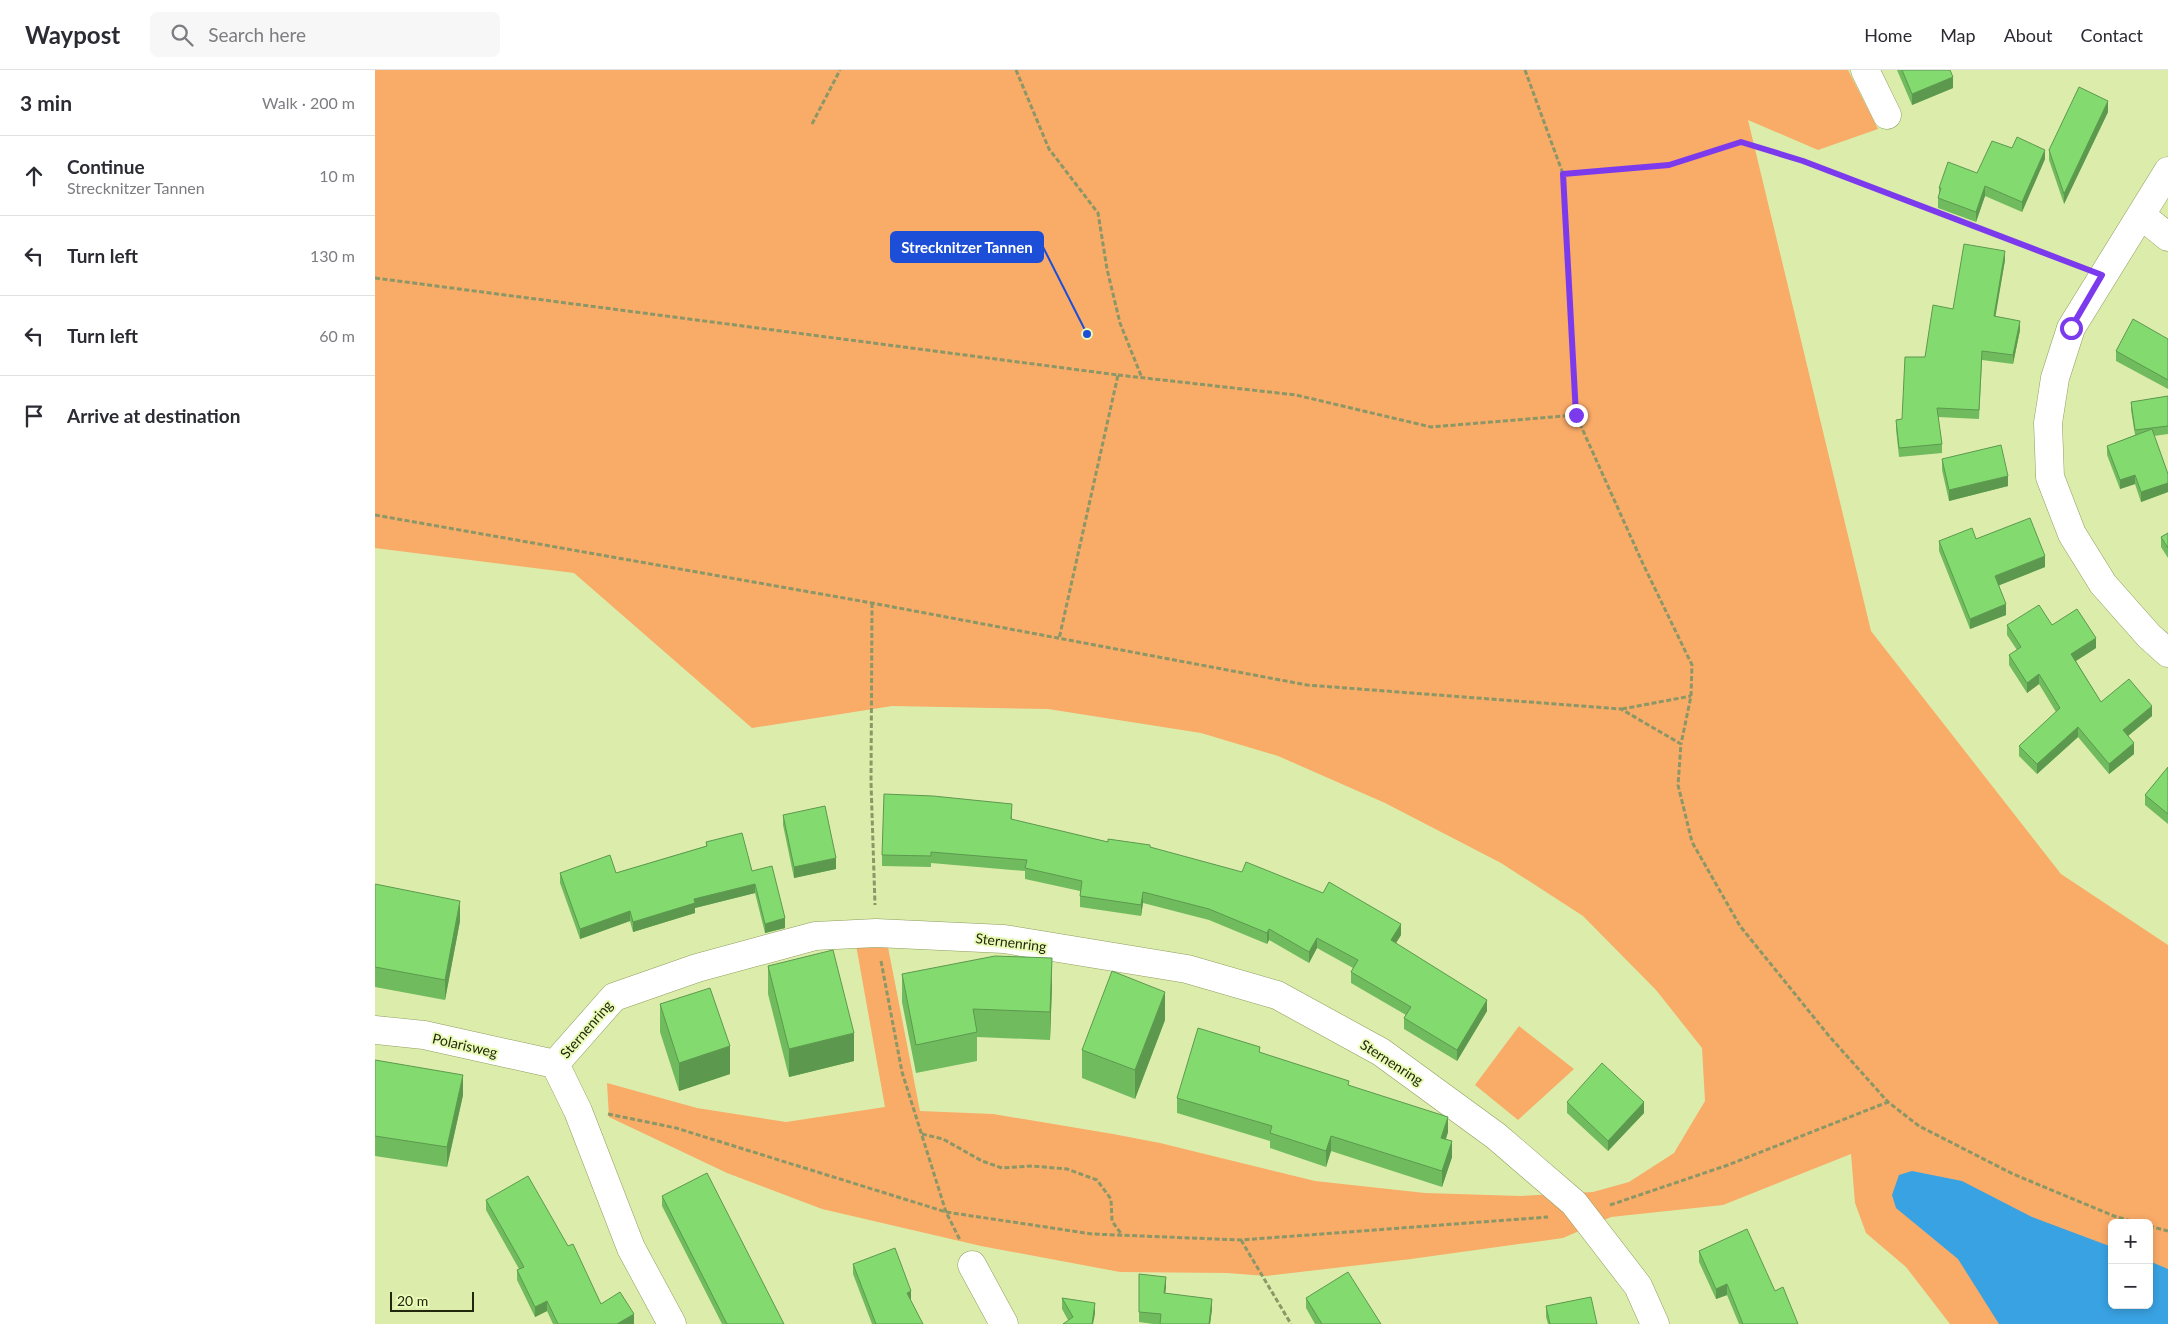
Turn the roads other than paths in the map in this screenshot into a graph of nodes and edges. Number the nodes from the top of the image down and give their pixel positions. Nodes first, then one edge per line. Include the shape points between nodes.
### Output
1 (1865, 70) edge
2 (1887, 115) dead end
3 (2168, 171) edge
4 (2142, 216) junction
5 (2168, 237) edge
6 (2168, 653) edge
7 (375, 1030) edge
8 (555, 1064) junction
9 (972, 1265) dead end
10 (671, 1324) edge
11 (1003, 1324) edge
12 (1655, 1324) edge

1 - 2 street
3 - 4 street
4 - 5 street
4 - 6 street via 2071,328 2055,378 2048,423 2050,477 2072,534 2103,584
7 - 8 street, Polarisweg via 424,1035
8 - 10 street, Sternenring via 578,1112 631,1248
8 - 12 street, Sternenring via 614,997 697,968 815,936 876,933 1004,939 1187,970 1277,995 1381,1052 1496,1136 1574,1203 1638,1286
9 - 11 street

